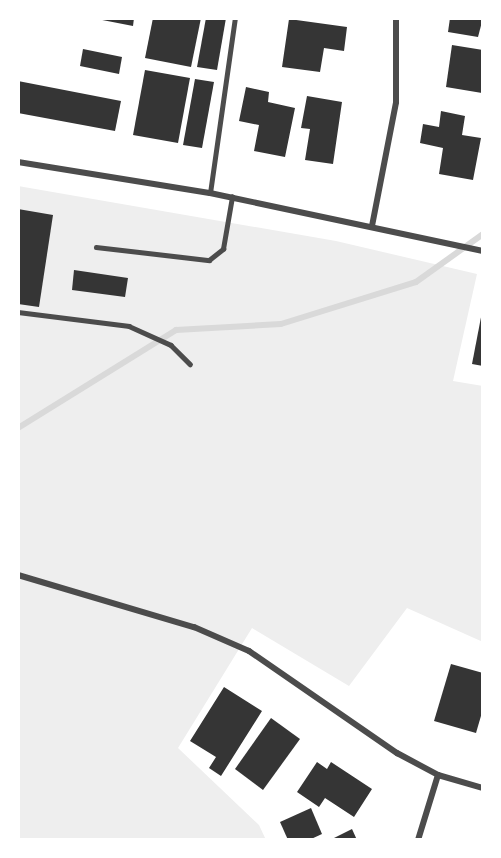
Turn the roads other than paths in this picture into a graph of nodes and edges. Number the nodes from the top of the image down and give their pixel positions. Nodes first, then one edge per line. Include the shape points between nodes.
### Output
1 (235, 18) edge
2 (396, 18) edge
3 (18, 162) edge
4 (210, 193) junction
5 (232, 197) junction
6 (372, 226) junction
7 (96, 247) dead end
8 (483, 251) edge
9 (18, 312) edge
10 (190, 364) dead end
11 (18, 575) edge
12 (438, 775) junction
13 (483, 788) edge
14 (418, 840) edge

1 - 4 lane
2 - 6 street via 396,102
3 - 4 street
4 - 5 street
5 - 6 street
5 - 7 lane via 223,249 209,260
6 - 8 street
9 - 10 lane via 129,326 171,345
11 - 12 street via 184,624 249,651 397,753
12 - 13 street
12 - 14 street

